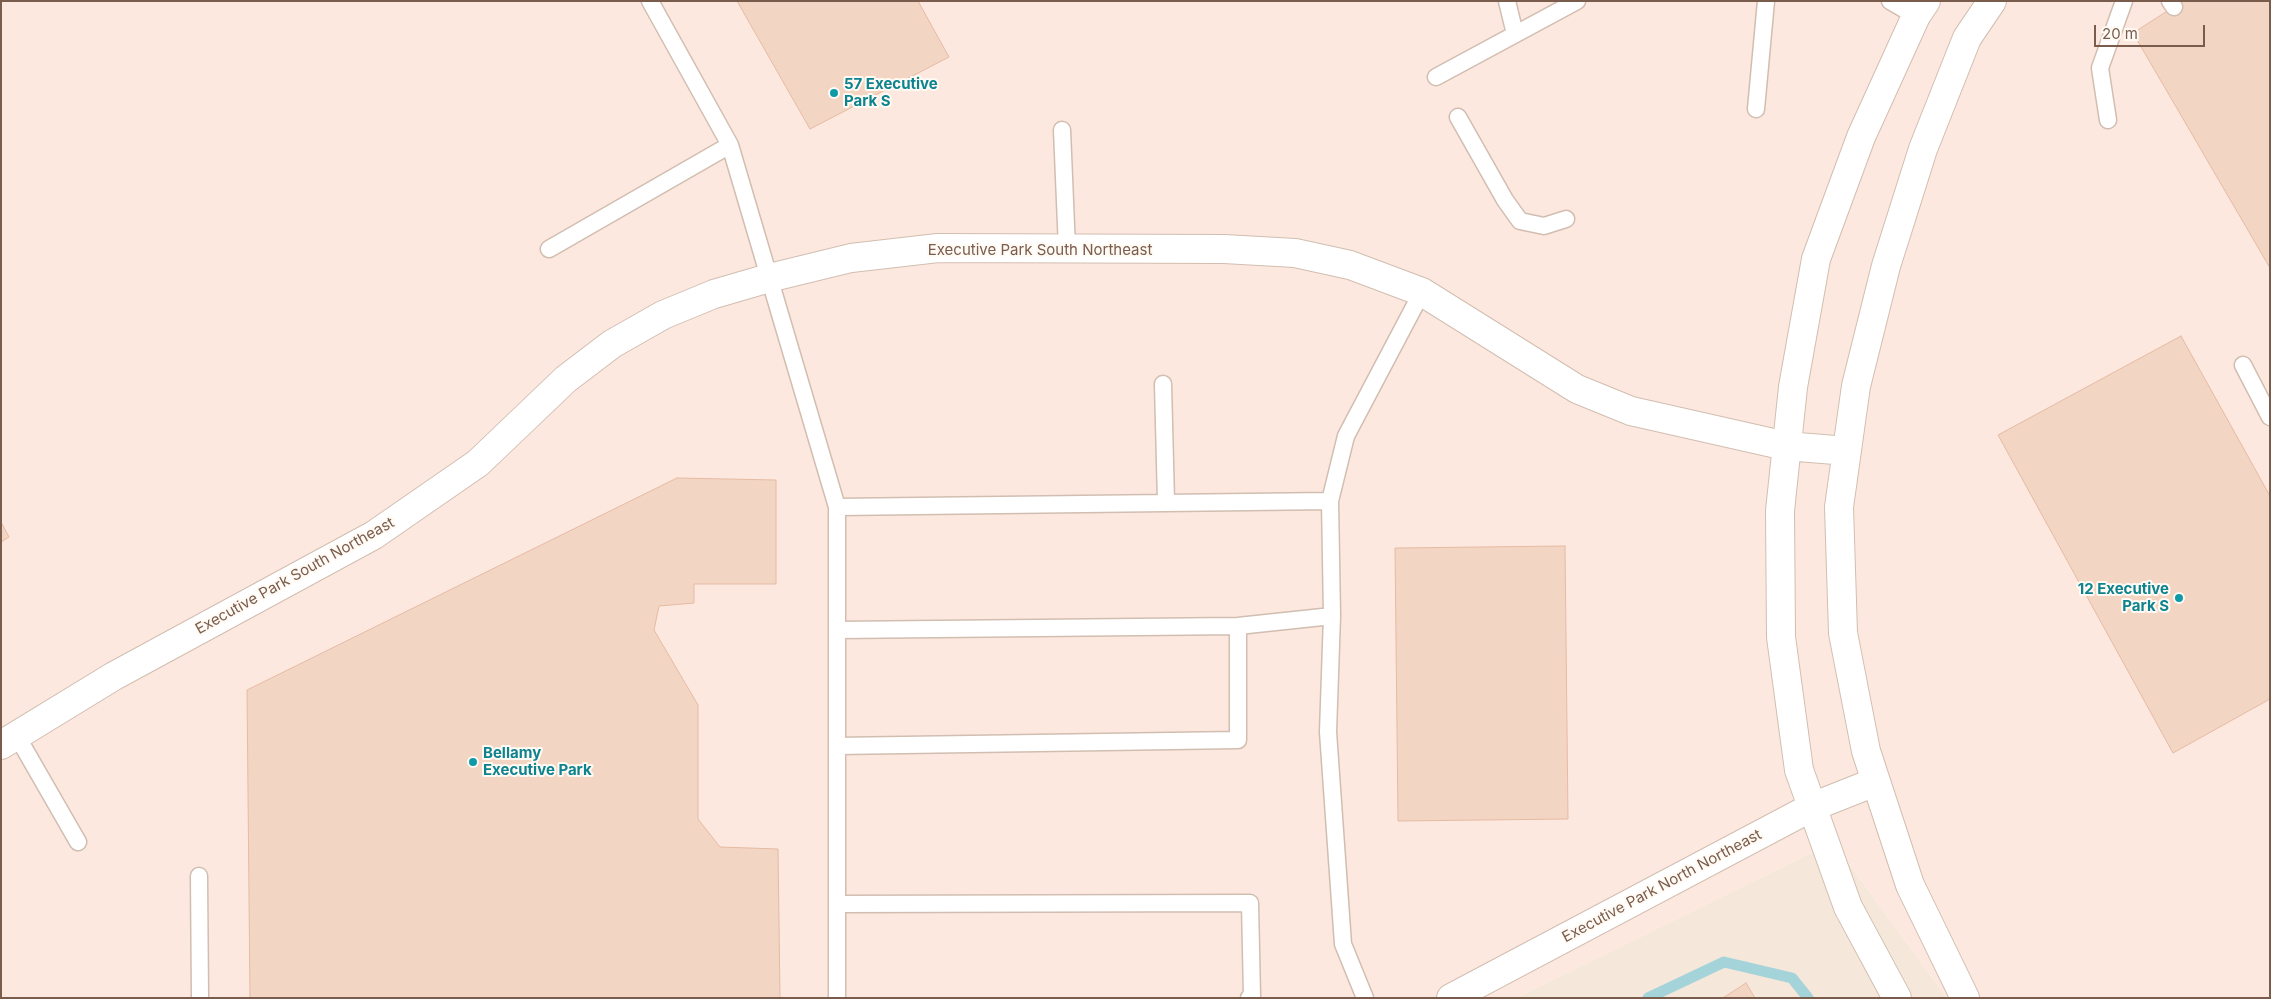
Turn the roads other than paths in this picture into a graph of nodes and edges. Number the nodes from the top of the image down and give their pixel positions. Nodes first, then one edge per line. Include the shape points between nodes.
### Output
1 (650, 1) edge
2 (1507, 1) edge
3 (1576, 1) edge
4 (1766, 1) edge
5 (1890, 1) edge
6 (1992, 1) edge
7 (2124, 1) edge
8 (1921, 8) edge
9 (1515, 34) junction
10 (1436, 76) dead end
11 (1756, 109) dead end
12 (1458, 116) dead end
13 (2108, 120) dead end
14 (1062, 130) dead end
15 (730, 146) junction
16 (1566, 219) dead end
17 (549, 249) dead end
18 (1067, 250) junction
19 (769, 278) junction
20 (1422, 292) junction
21 (2243, 365) dead end
22 (1163, 384) dead end
23 (2270, 417) edge
24 (1786, 446) junction
25 (1847, 451) junction
26 (1330, 501) junction
27 (1166, 502) junction
28 (837, 507) junction
29 (1332, 616) junction
30 (1238, 626) junction
31 (837, 630) junction
32 (9, 740) edge
33 (837, 746) junction
34 (1875, 782) junction
35 (1812, 806) junction
36 (78, 842) dead end
37 (199, 876) dead end
38 (837, 904) junction
39 (200, 998) edge
40 (837, 998) edge
41 (1249, 998) edge
42 (1365, 998) edge
43 (1451, 998) edge
44 (1898, 998) edge
45 (1965, 998) edge

1 - 15 lane
2 - 9 lane
3 - 9 lane
4 - 11 lane
5 - 8 lane
6 - 25 street via 1966,38 1923,149 1886,266 1858,376
7 - 13 lane via 2100,68
8 - 24 street via 1861,137 1816,259
9 - 10 lane
12 - 16 lane via 1505,200 1520,220 1544,226
14 - 18 lane
15 - 17 lane
15 - 19 lane
18 - 19 street, Executive Park South Northeast via 938,248 851,258
18 - 20 street, Executive Park South Northeast via 1295,253 1350,266
19 - 28 lane
19 - 32 street, Executive Park South Northeast via 714,294 663,315 612,344 566,379 478,463 374,535 114,676
20 - 24 street, Executive Park South Northeast via 1577,389 1631,411
20 - 26 lane via 1346,436
21 - 23 lane
22 - 27 lane
24 - 25 street, Executive Park South Northeast
24 - 35 street via 1780,511 1781,637 1799,770
25 - 34 street via 1839,507 1843,633
26 - 27 lane
26 - 29 lane
27 - 28 lane
28 - 31 lane
29 - 30 lane
29 - 42 lane via 1328,732 1343,944
30 - 31 lane
30 - 33 lane via 1238,740
31 - 33 lane
32 - 36 lane
33 - 38 lane
34 - 35 street, Executive Park North Northeast
34 - 45 street via 1910,885
35 - 43 street, Executive Park North Northeast
35 - 44 street via 1848,907
37 - 39 lane
38 - 40 lane
38 - 41 lane via 1250,902 1252,996

